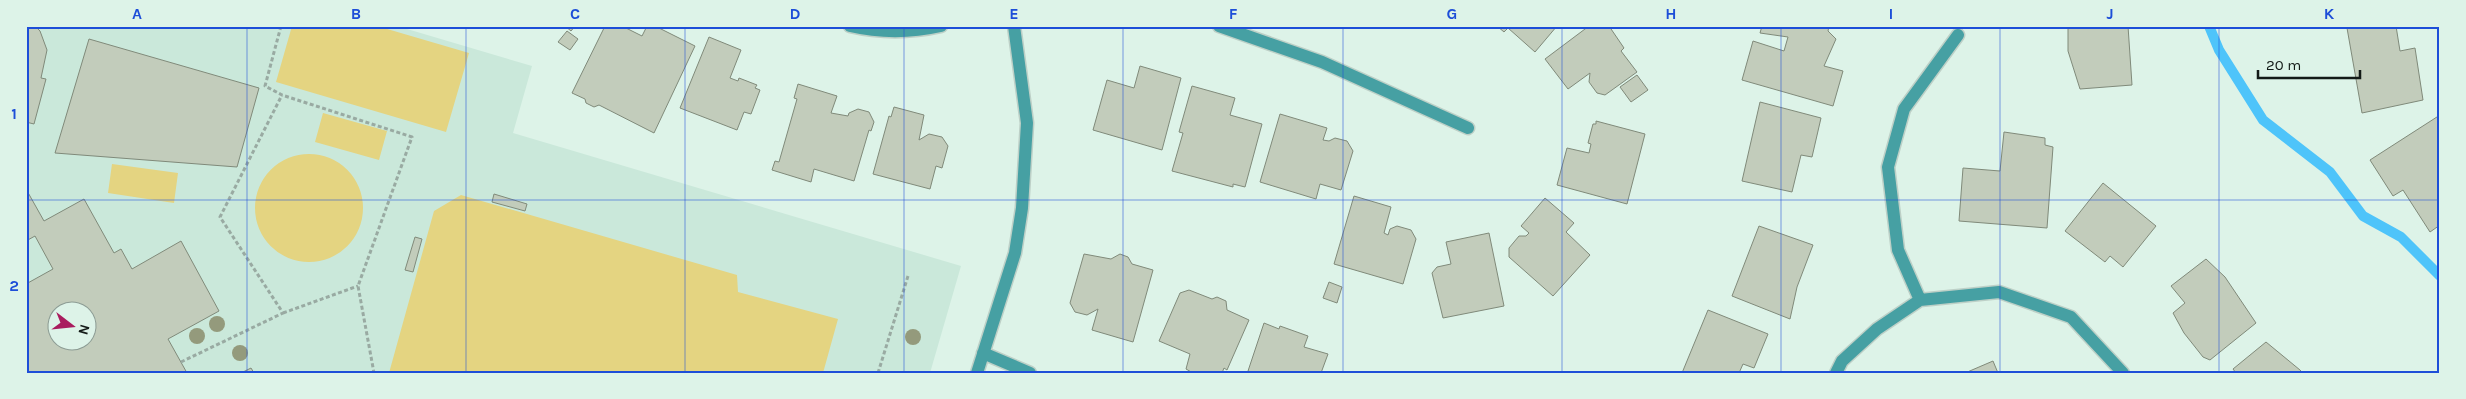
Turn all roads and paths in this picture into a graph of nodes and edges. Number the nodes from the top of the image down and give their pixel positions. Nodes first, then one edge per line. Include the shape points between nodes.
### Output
1 (281, 26) edge
2 (850, 26) edge
3 (941, 26) edge
4 (1014, 26) edge
5 (1219, 26) edge
6 (1958, 36) dead end
7 (282, 95) junction
8 (1468, 128) dead end
9 (908, 276) dead end
10 (358, 286) junction
11 (1920, 300) junction
12 (283, 313) junction
13 (983, 353) junction
14 (182, 362) dead end
15 (374, 373) edge
16 (878, 373) edge
17 (977, 373) edge
18 (1030, 373) edge
19 (1836, 373) edge
20 (2123, 373) edge

1 - 7 path via 265,86
2 - 3 street via 875,32
4 - 13 street via 1027,123 1022,208 1015,253
5 - 8 street via 1322,62
6 - 11 street via 1904,110 1888,167 1898,250
7 - 10 path via 412,137
7 - 12 path via 220,217
9 - 16 path
10 - 12 path
10 - 15 path
11 - 19 street via 1877,329 1842,361
11 - 20 street via 2000,292 2071,317
12 - 14 path
13 - 17 street
13 - 18 street

